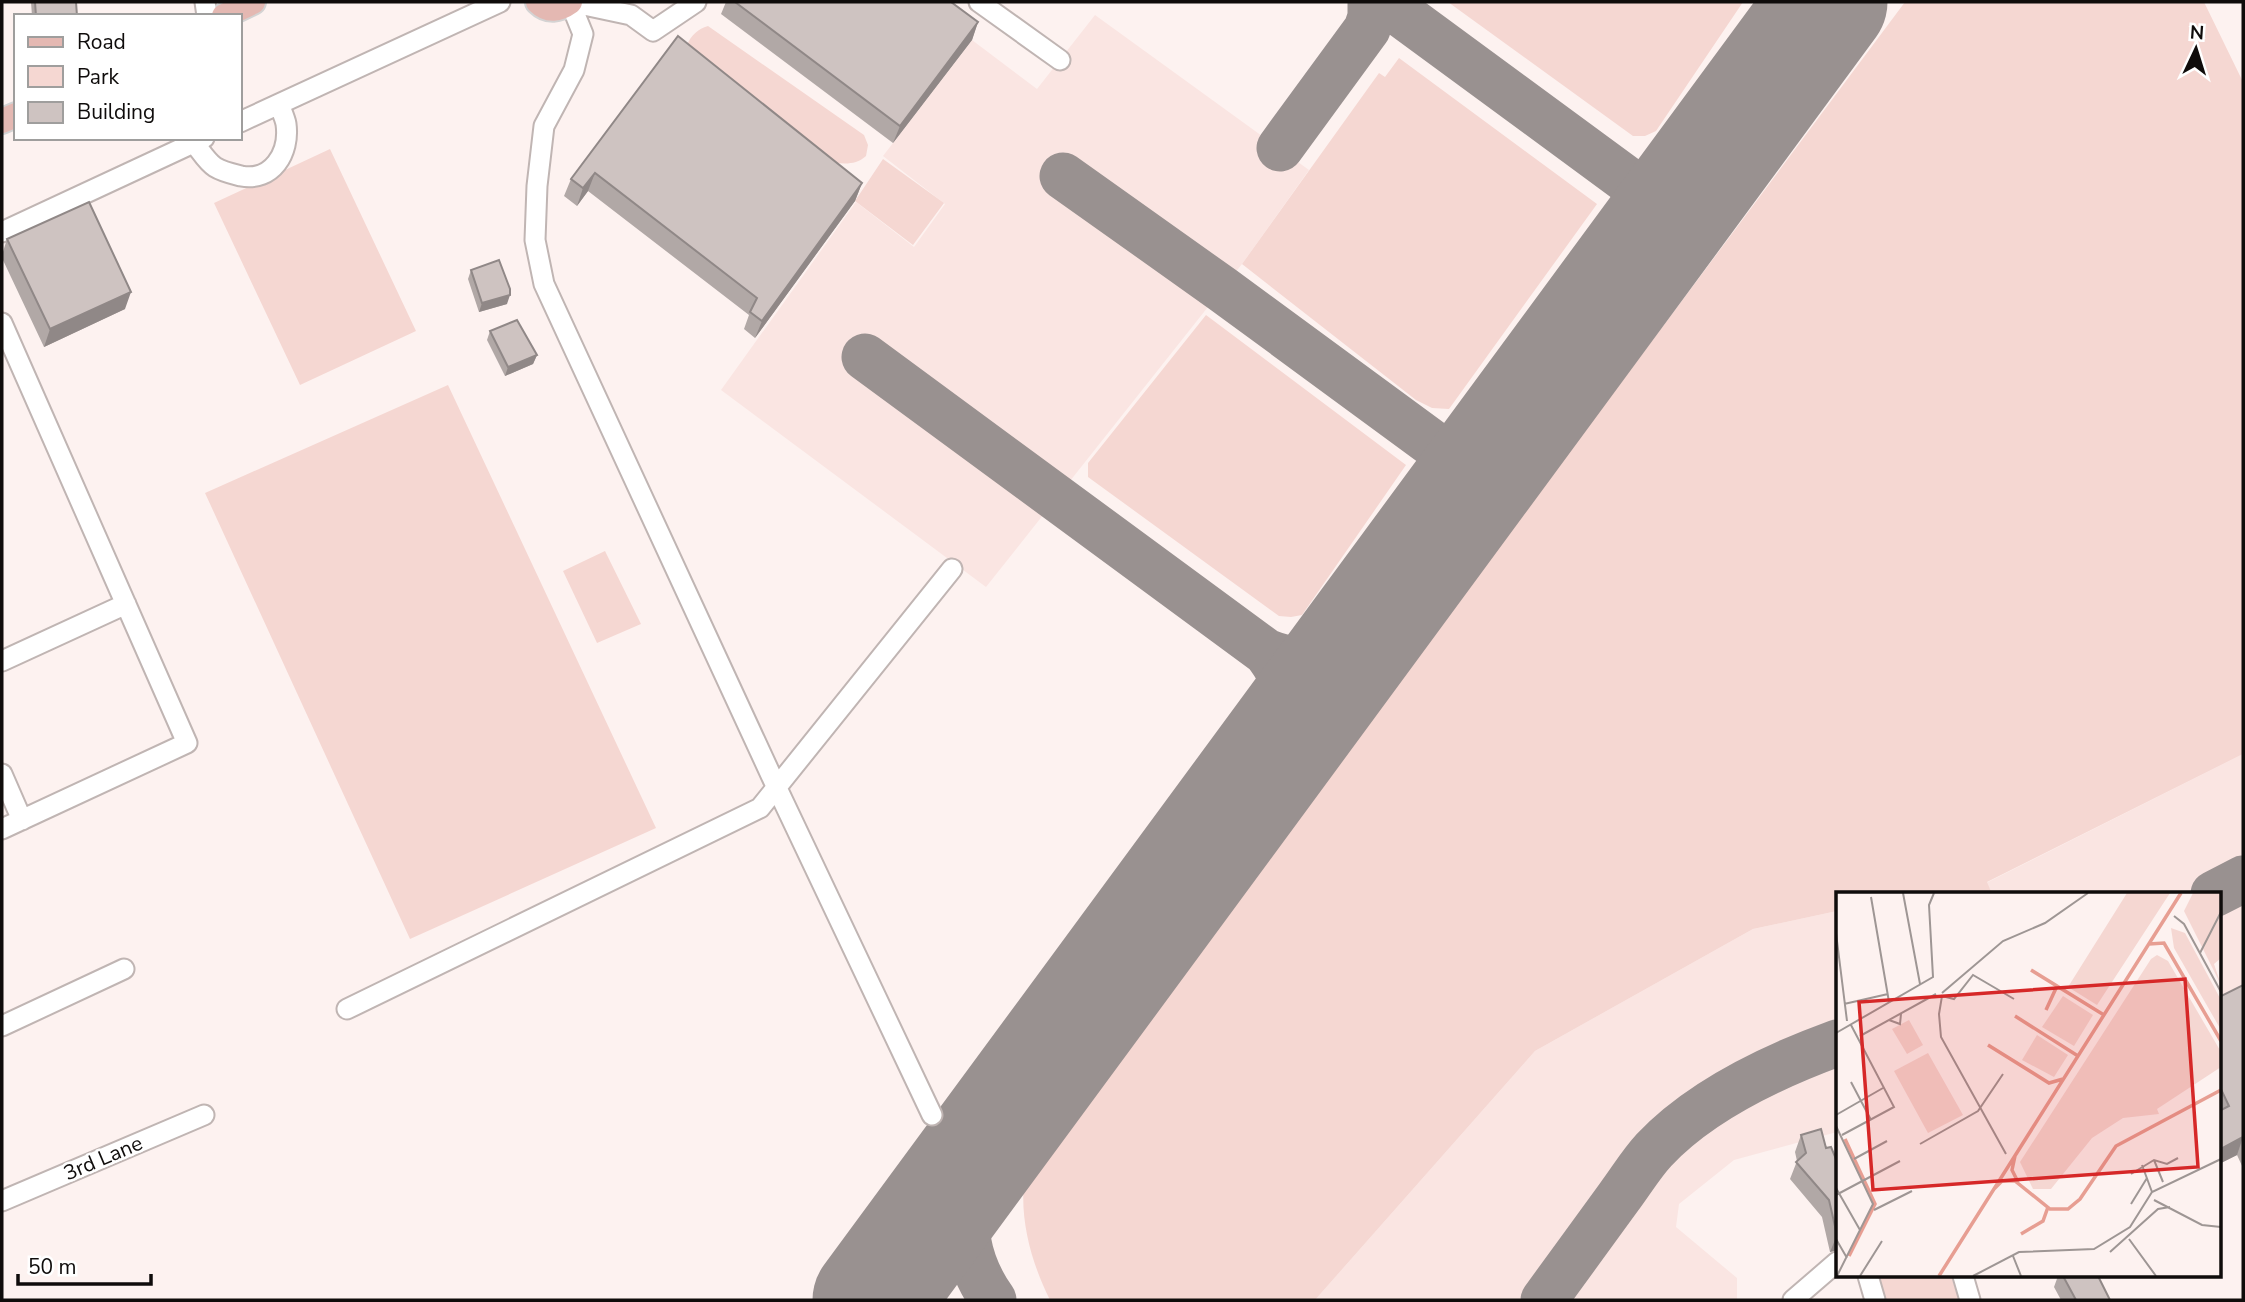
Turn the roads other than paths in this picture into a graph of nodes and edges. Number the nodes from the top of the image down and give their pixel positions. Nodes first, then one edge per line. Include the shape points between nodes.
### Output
1 (253, 2) edge
2 (500, 2) edge
3 (538, 2) edge
4 (570, 2) edge
5 (696, 2) edge
6 (979, 2) edge
7 (228, 14) edge
8 (1060, 60) dead end
9 (279, 104) junction
10 (242, 121) edge
11 (199, 141) edge
12 (2, 232) edge
13 (2, 323) edge
14 (952, 569) dead end
15 (126, 604) junction
16 (2, 661) edge
17 (2, 774) edge
18 (776, 786) junction
19 (22, 820) junction
20 (2, 829) edge
21 (124, 970) dead end
22 (347, 1009) dead end
23 (2, 1026) edge
24 (204, 1115) dead end
25 (932, 1115) dead end
26 (2, 1201) edge
27 (1836, 1263) edge
28 (1869, 1278) edge
29 (1964, 1278) edge
30 (1793, 1300) edge
31 (1875, 1300) edge
32 (1970, 1300) edge

1 - 7 main road
2 - 9 street
3 - 4 main road via 556,9
4 - 5 street via 631,15 653,30
4 - 18 street via 583,34 574,70 544,126 537,186 535,240 544,284
6 - 8 street
9 - 10 street
9 - 11 street via 286,139 282,158 268,171 252,178 214,167
11 - 12 street
13 - 15 street
14 - 18 street
15 - 16 street
15 - 19 street via 187,743
17 - 19 street
18 - 22 street via 760,808
18 - 25 street
19 - 20 street
21 - 23 street
24 - 26 street, 3rd Lane
27 - 30 street
28 - 31 street
29 - 32 street

